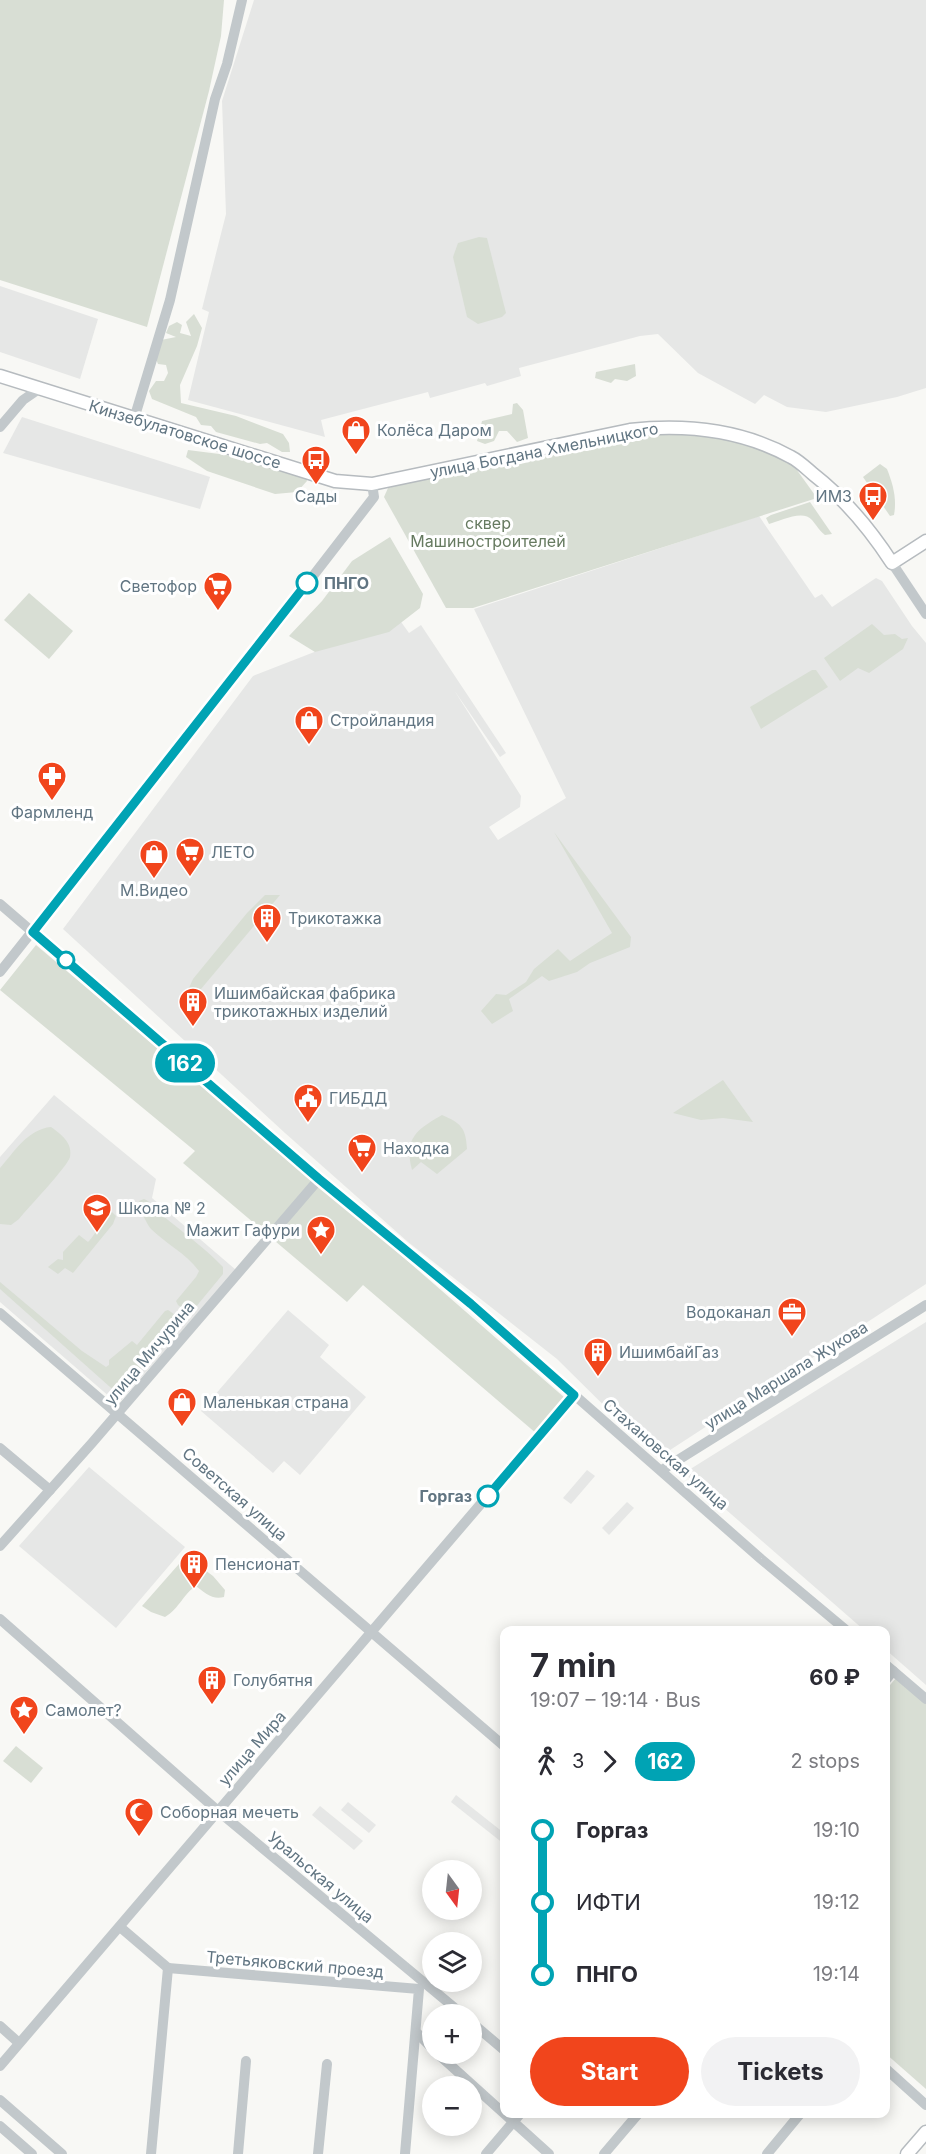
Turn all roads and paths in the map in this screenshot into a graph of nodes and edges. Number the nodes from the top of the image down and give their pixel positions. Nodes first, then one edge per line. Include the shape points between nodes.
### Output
1 (242, 0) edge
2 (0, 376) edge
3 (39, 389) junction
4 (134, 419) junction
5 (0, 427) edge
6 (372, 484) junction
7 (926, 541) edge
8 (892, 563) junction
9 (926, 614) edge
10 (0, 904) edge
11 (33, 932) junction
12 (0, 972) edge
13 (319, 1179) junction
14 (926, 1305) edge
15 (0, 1313) edge
16 (574, 1395) junction
17 (117, 1414) junction
18 (0, 1448) edge
19 (662, 1470) junction
20 (50, 1490) junction
21 (0, 1546) edge
22 (0, 1619) edge
23 (841, 1626) edge
24 (371, 1632) junction
25 (890, 1669) edge
26 (926, 1699) edge
27 (500, 1743) edge
28 (218, 1811) junction
29 (120, 1927) junction
30 (168, 1968) junction
31 (450, 2004) edge
32 (0, 2026) edge
33 (482, 2031) edge
34 (417, 2033) junction
35 (422, 2038) edge
36 (19, 2043) junction
37 (500, 2047) edge
38 (246, 2061) dead end
39 (327, 2064) dead end
40 (449, 2064) edge
41 (0, 2066) edge
42 (890, 2072) edge
43 (0, 2100) edge
44 (926, 2104) edge
45 (500, 2111) edge
46 (508, 2118) edge
47 (517, 2118) edge
48 (635, 2118) edge
49 (797, 2118) edge
50 (513, 2123) junction
51 (0, 2126) edge
52 (926, 2132) edge
53 (32, 2154) edge
54 (62, 2154) edge
55 (151, 2154) edge
56 (238, 2154) edge
57 (318, 2154) edge
58 (405, 2154) edge
59 (486, 2154) edge
60 (549, 2154) edge
61 (604, 2154) edge
62 (766, 2154) edge
63 (908, 2154) edge

1 - 4 street via 215,99 170,300
2 - 3 main road, Кинзебулатовское шоссе
3 - 4 main road, Кинзебулатовское шоссе
3 - 5 street via 23,400
4 - 6 main road, Кинзебулатовское шоссе via 335,481
6 - 8 main road, улица Богдана Хмельницкого via 630,430 664,426 713,430 793,457 839,496
6 - 11 street via 374,497
7 - 8 main road
8 - 9 street, улица Богдана Хмельницкого
10 - 11 street, Стахановская улица
11 - 12 street
11 - 13 street, Стахановская улица
13 - 16 street, Стахановская улица
13 - 17 street, улица Мичурина
14 - 19 street, улица Маршала Жукова
15 - 17 street, Советская улица
16 - 19 street, Стахановская улица
16 - 24 street, улица Мира
17 - 20 street, улица Мичурина
17 - 24 street, Советская улица
18 - 20 street
19 - 23 street, Стахановская улица
20 - 21 street, улица Мичурина
22 - 28 street, Уральская улица
24 - 27 street, Советская улица
24 - 28 street, улица Мира
25 - 26 street
28 - 29 street, улица Мира
28 - 31 street, Уральская улица
29 - 30 street
29 - 36 street, улица Мира
30 - 34 street, Третьяковский проезд via 419,1989
30 - 55 street
32 - 36 street
33 - 37 street
34 - 35 street
34 - 58 street
36 - 41 street, улица Мира
38 - 56 street
39 - 57 street
40 - 45 street
42 - 44 street
43 - 54 street
46 - 50 street
47 - 50 street
48 - 61 street
49 - 62 street
50 - 59 street
50 - 60 street
51 - 53 street
52 - 63 main road

